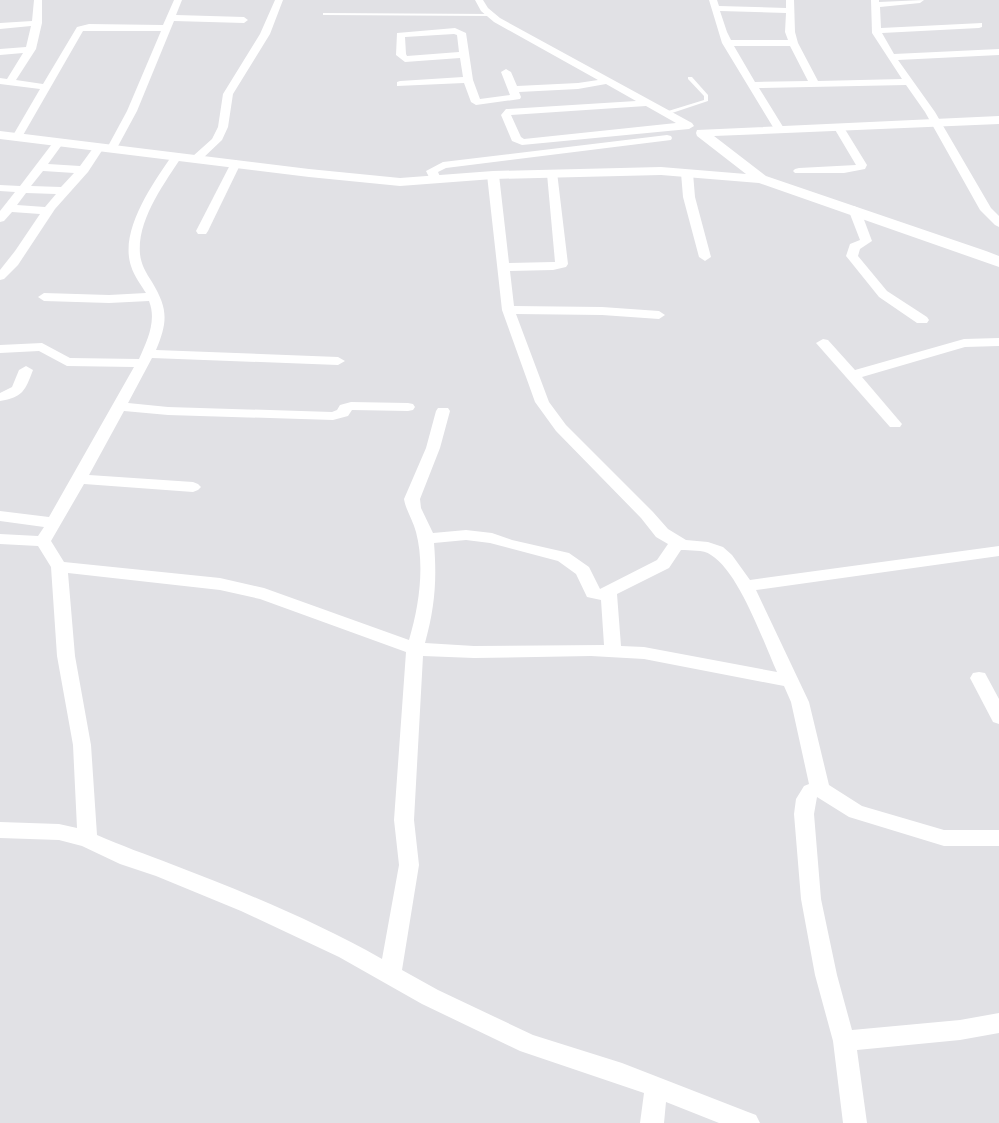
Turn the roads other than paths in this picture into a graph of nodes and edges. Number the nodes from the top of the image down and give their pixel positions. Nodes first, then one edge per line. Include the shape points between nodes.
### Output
1 (38, 0) edge
2 (178, 0) edge
3 (279, 0) edge
4 (479, 0) edge
5 (790, 0) edge
6 (920, 0) edge
7 (875, 2) edge
8 (714, 4) edge
9 (790, 11) junction
10 (324, 14) dead end
11 (491, 15) junction
12 (244, 20) dead end
13 (37, 23) junction
14 (169, 23) junction
15 (979, 25) dead end
16 (0, 26) edge
17 (877, 31) junction
18 (793, 42) junction
19 (727, 43) junction
20 (32, 49) junction
21 (0, 52) edge
22 (999, 52) edge
23 (464, 56) junction
24 (891, 57) junction
25 (506, 72) dead end
26 (690, 78) dead end
27 (468, 80) junction
28 (5, 81) edge
29 (609, 81) junction
30 (909, 82) junction
31 (400, 84) dead end
32 (814, 84) junction
33 (752, 85) junction
34 (46, 87) junction
35 (513, 90) junction
36 (648, 102) junction
37 (667, 113) junction
38 (999, 120) edge
39 (936, 123) junction
40 (688, 125) junction
41 (839, 128) junction
42 (780, 130) junction
43 (702, 133) junction
44 (0, 135) edge
45 (17, 137) junction
46 (59, 142) junction
47 (106, 147) junction
48 (204, 154) junction
49 (176, 156) junction
50 (236, 164) junction
51 (39, 167) junction
52 (84, 170) junction
53 (799, 171) dead end
54 (687, 173) junction
55 (553, 174) junction
56 (434, 175) junction
57 (494, 175) junction
58 (761, 179) junction
59 (0, 188) edge
60 (23, 190) junction
61 (65, 191) junction
62 (8, 208) junction
63 (854, 209) junction
64 (48, 211) junction
65 (0, 219) edge
66 (997, 219) edge
67 (202, 231) dead end
68 (705, 257) dead end
69 (999, 262) edge
70 (502, 267) junction
71 (0, 276) edge
72 (44, 297) dead end
73 (152, 297) junction
74 (508, 310) junction
75 (659, 315) dead end
76 (922, 320) dead end
77 (999, 342) edge
78 (823, 343) dead end
79 (0, 349) edge
80 (145, 358) junction
81 (338, 361) dead end
82 (26, 370) dead end
83 (853, 375) junction
84 (0, 397) edge
85 (119, 406) junction
86 (408, 407) dead end
87 (443, 411) dead end
88 (895, 424) dead end
89 (79, 479) junction
90 (193, 487) dead end
91 (0, 516) edge
92 (54, 523) junction
93 (0, 539) edge
94 (425, 539) junction
95 (43, 541) junction
96 (677, 543) junction
97 (999, 551) edge
98 (58, 566) junction
99 (746, 586) junction
100 (609, 593) junction
101 (415, 649) junction
102 (613, 651) junction
103 (979, 678) dead end
104 (790, 681) junction
105 (999, 717) edge
106 (820, 789) junction
107 (0, 830) edge
108 (999, 838) edge
109 (87, 839) junction
110 (390, 974) junction
111 (999, 1023) edge
112 (844, 1041) junction
113 (656, 1087) junction
114 (652, 1123) edge
115 (748, 1123) edge
116 (855, 1123) edge

1 - 13 street
2 - 14 street
3 - 48 street via 265,34 228,94 223,127 217,140
4 - 11 street
5 - 9 street
6 - 7 street
7 - 17 street
8 - 9 street
8 - 19 street
9 - 18 street
10 - 11 lane
11 - 29 street
12 - 14 street
13 - 16 street
13 - 20 street
14 - 34 street via 82,28
14 - 47 street via 132,111
15 - 17 street
17 - 24 street
18 - 19 street
18 - 32 street
19 - 33 street
20 - 21 street
20 - 28 street
22 - 24 street
23 - 23 street via 459,32 400,35 401,55 405,59
23 - 27 street
24 - 30 street
25 - 35 street
26 - 37 lane via 706,96 706,101
27 - 31 street
27 - 35 street via 476,102 516,97
28 - 34 street
29 - 35 street
29 - 36 street
30 - 32 street
30 - 39 street
32 - 33 street
33 - 42 street
34 - 45 street
36 - 37 street
36 - 40 street via 510,111 506,115 516,139 522,142
37 - 40 street
38 - 39 street
39 - 41 street
39 - 66 street via 972,188 986,210
40 - 43 street
41 - 42 street
41 - 53 street via 862,166 844,170
42 - 43 street
43 - 56 street via 442,165
43 - 58 street
44 - 45 street
45 - 46 street
46 - 47 street
46 - 51 street
47 - 49 street
47 - 52 street
48 - 49 street
48 - 50 street
49 - 73 street via 151,196 137,230 136,265
50 - 56 street via 391,181
50 - 67 street
51 - 52 street
51 - 60 street
52 - 61 street
54 - 55 street
54 - 58 street
54 - 68 street via 689,197
55 - 57 street
55 - 70 street via 562,264
56 - 57 street
57 - 70 street
58 - 63 street
59 - 60 street
60 - 61 street
60 - 62 street
61 - 64 street
62 - 64 street
62 - 65 street
63 - 69 street
63 - 76 street via 866,241 854,247 852,256 882,294
64 - 71 street
70 - 74 street
72 - 73 street
73 - 80 street via 159,320
74 - 75 street
74 - 96 street via 542,402 561,428 662,533
77 - 83 street via 956,345
78 - 83 street
79 - 80 street via 42,347 67,362
80 - 81 street via 243,356
80 - 85 street
82 - 84 street via 18,391
83 - 88 street
85 - 86 street via 168,411 333,416 344,413 345,408 351,406
85 - 89 street
87 - 94 street via 434,448 412,499
89 - 90 street
89 - 92 street
91 - 92 street
92 - 95 street
93 - 95 street
94 - 100 street via 466,535 492,538 563,557 582,571 593,592
94 - 101 street via 428,572 426,614
95 - 98 street
96 - 99 street via 717,551
96 - 100 street via 663,564
97 - 99 street
98 - 101 street via 220,584 264,594
98 - 109 street via 66,656 82,745
99 - 104 street
100 - 102 street
101 - 102 street
101 - 110 street via 404,820 409,865
102 - 104 street via 644,653
103 - 105 street
104 - 106 street via 800,702
106 - 108 street via 856,812 944,838
106 - 112 street via 811,791 804,814 811,899 826,975
107 - 109 street via 59,832
109 - 110 street via 263,912
110 - 113 street via 528,1044
111 - 112 street
112 - 116 street
113 - 114 street
113 - 115 street

